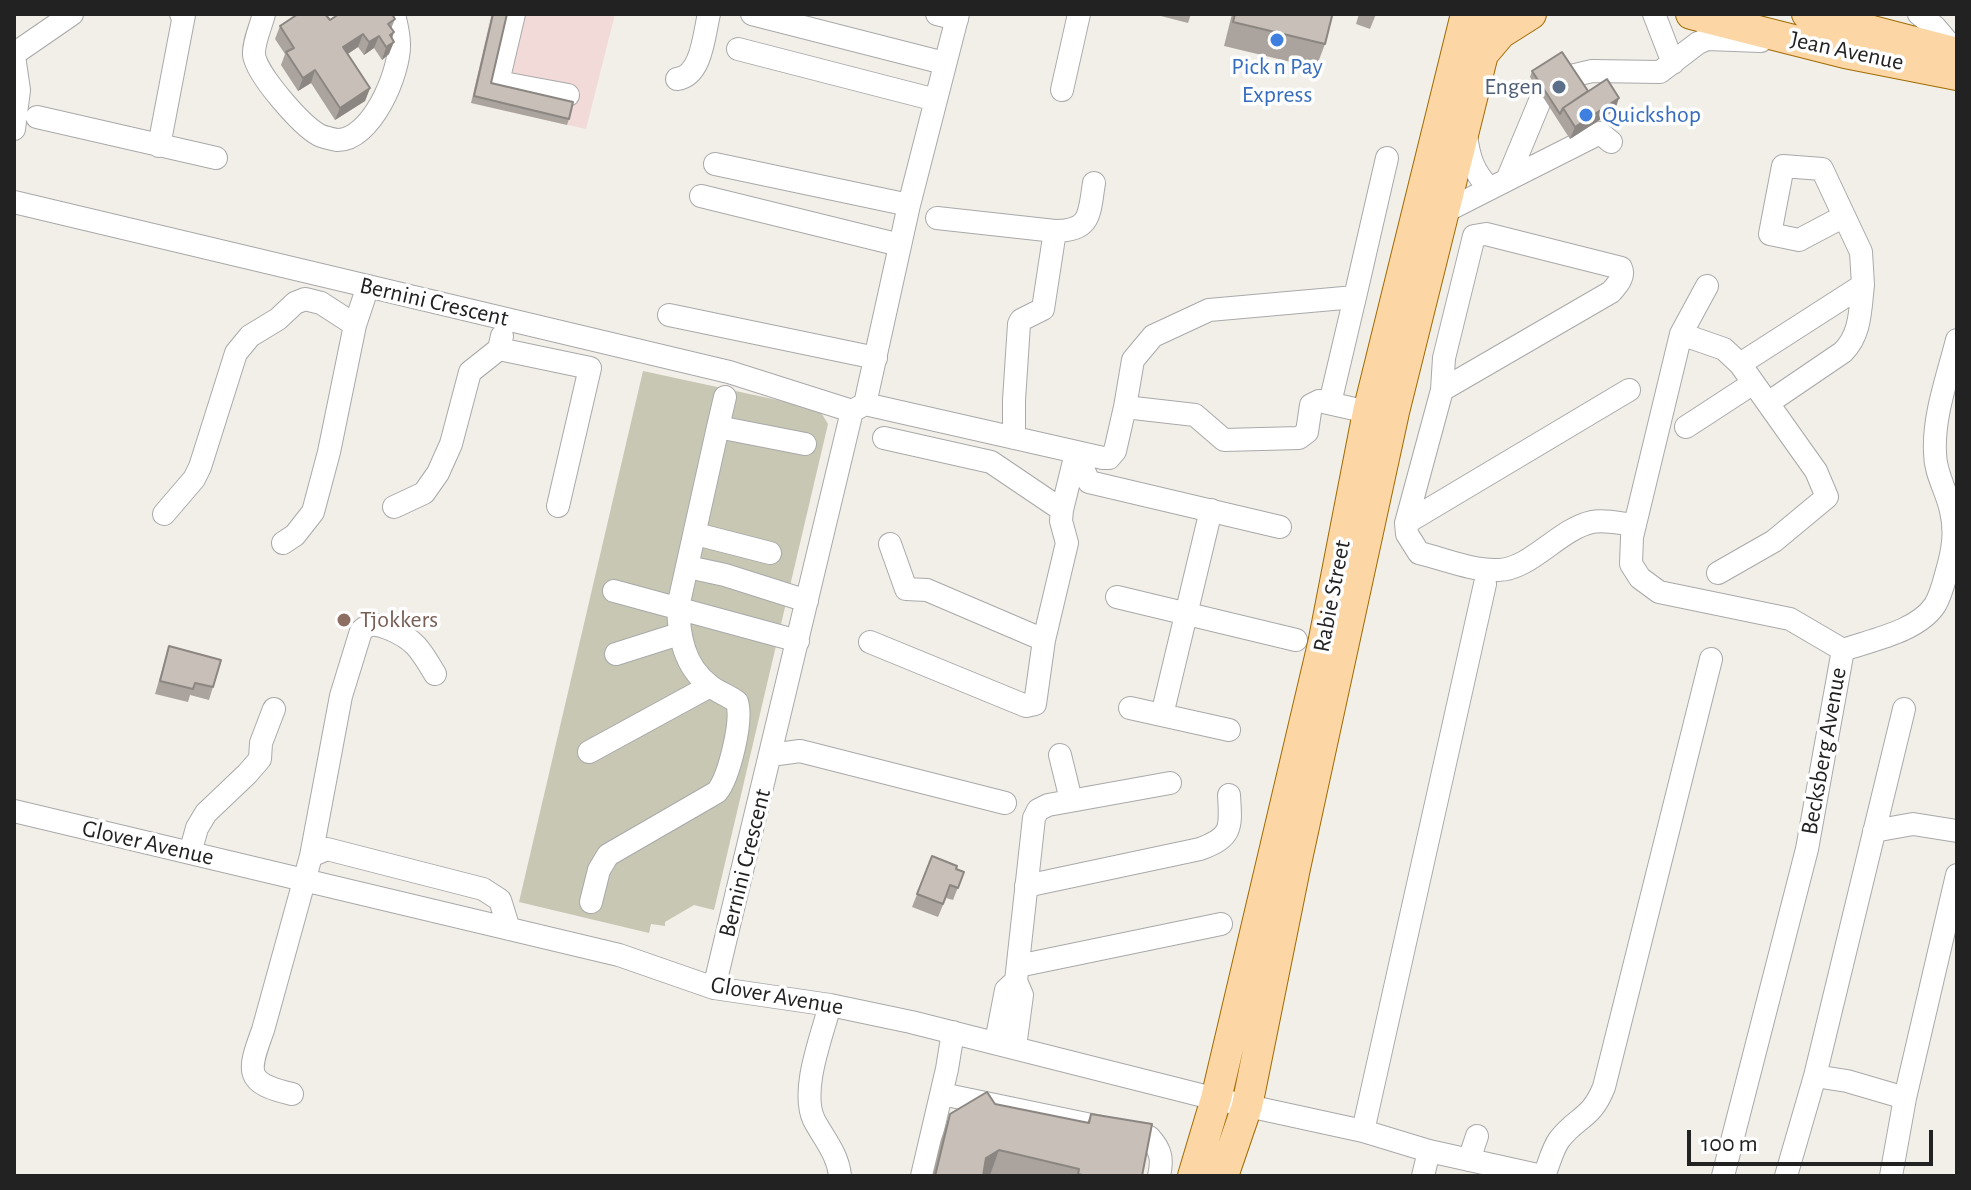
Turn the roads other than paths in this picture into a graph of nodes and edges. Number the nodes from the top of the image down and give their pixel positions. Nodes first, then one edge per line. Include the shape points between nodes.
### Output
1 (72, 14) edge
2 (183, 14) edge
3 (264, 14) edge
4 (394, 14) edge
5 (514, 14) edge
6 (709, 14) edge
7 (752, 14) edge
8 (1079, 14) edge
9 (1466, 14) edge
10 (1493, 14) edge
11 (1531, 14) edge
12 (1654, 14) edge
13 (1691, 14) edge
14 (1807, 14) edge
15 (1919, 14) edge
16 (951, 16) edge
17 (1791, 40) junction
18 (738, 49) dead end
19 (1484, 53) junction
20 (1957, 53) edge
21 (14, 55) edge
22 (944, 63) junction
23 (1673, 63) junction
24 (1957, 75) edge
25 (1571, 76) edge
26 (677, 79) dead end
27 (1062, 90) dead end
28 (568, 95) dead end
29 (1542, 96) edge
30 (936, 100) junction
31 (37, 117) dead end
32 (1465, 127) junction
33 (14, 129) edge
34 (1611, 142) dead end
35 (159, 146) junction
36 (216, 158) dead end
37 (1387, 158) dead end
38 (715, 164) dead end
39 (1094, 183) dead end
40 (1498, 184) junction
41 (701, 196) dead end
42 (14, 202) edge
43 (909, 205) junction
44 (1444, 212) junction
45 (937, 218) dead end
46 (1835, 221) dead end
47 (1055, 231) junction
48 (900, 245) junction
49 (1863, 285) junction
50 (368, 286) junction
51 (1707, 286) dead end
52 (1355, 297) junction
53 (669, 315) dead end
54 (505, 319) junction
55 (355, 325) junction
56 (1681, 334) junction
57 (1957, 340) edge
58 (499, 349) junction
59 (876, 358) junction
60 (1746, 374) junction
61 (1442, 390) junction
62 (1629, 390) dead end
63 (725, 397) dead end
64 (1330, 403) junction
65 (1768, 403) junction
66 (1125, 407) junction
67 (858, 408) junction
68 (1368, 412) junction
69 (718, 427) junction
70 (1686, 427) dead end
71 (884, 438) dead end
72 (1014, 438) junction
73 (805, 444) dead end
74 (1076, 453) junction
75 (558, 506) dead end
76 (394, 507) dead end
77 (1062, 510) junction
78 (1211, 510) junction
79 (164, 514) dead end
80 (1406, 523) junction
81 (1635, 525) junction
82 (1280, 527) dead end
83 (696, 534) junction
84 (283, 543) dead end
85 (890, 544) dead end
86 (770, 553) dead end
87 (688, 567) junction
88 (1718, 573) dead end
89 (1485, 584) dead end
90 (614, 591) dead end
91 (1117, 597) dead end
92 (807, 601) junction
93 (678, 607) junction
94 (1187, 614) junction
95 (679, 634) junction
96 (1044, 640) junction
97 (1296, 640) dead end
98 (798, 641) junction
99 (870, 642) dead end
100 (1843, 650) junction
101 (616, 654) dead end
102 (1711, 659) dead end
103 (435, 674) dead end
104 (710, 686) junction
105 (1130, 708) dead end
106 (274, 709) dead end
107 (1904, 709) dead end
108 (1162, 715) junction
109 (1229, 730) dead end
110 (589, 752) dead end
111 (771, 755) junction
112 (1060, 755) dead end
113 (1170, 783) dead end
114 (1229, 795) dead end
115 (1071, 800) junction
116 (1005, 803) dead end
117 (14, 811) edge
118 (1874, 831) junction
119 (1957, 831) edge
120 (190, 853) junction
121 (311, 856) junction
122 (1957, 875) edge
123 (303, 880) junction
124 (1026, 886) junction
125 (591, 902) dead end
126 (1221, 924) dead end
127 (509, 929) junction
128 (1017, 974) junction
129 (714, 988) junction
130 (830, 1005) junction
131 (953, 1032) junction
132 (1006, 1045) junction
133 (1815, 1076) junction
134 (292, 1094) dead end
135 (942, 1094) junction
136 (1905, 1098) junction
137 (1216, 1099) junction
138 (1247, 1106) junction
139 (1363, 1131) junction
140 (1477, 1136) dead end
141 (1429, 1151) junction
142 (1469, 1160) junction
143 (840, 1176) edge
144 (922, 1176) edge
145 (1159, 1176) edge
146 (1193, 1176) edge
147 (1223, 1176) edge
148 (1423, 1176) edge
149 (1543, 1176) edge
150 (1723, 1176) edge
151 (1786, 1176) edge
152 (1891, 1176) edge

1 - 21 street
2 - 35 street
3 - 4 street via 254,52 258,70 319,135 339,140 357,134 390,87 400,47
5 - 28 street via 498,82
6 - 26 street via 696,65
7 - 22 street
8 - 27 street
9 - 68 main road, Rabie Street
10 - 19 main road, Rabie Street
11 - 19 main road via 1501,33
12 - 23 street
13 - 17 main road, Jean Avenue
14 - 20 main road, Jean Avenue
15 - 20 street
16 - 22 street
17 - 23 street via 1707,39
17 - 24 main road, Jean Avenue
18 - 30 street
19 - 32 main road, Rabie Street
21 - 33 street via 19,90
22 - 30 street
23 - 25 street via 1654,73 1592,71
29 - 40 street
30 - 43 street
31 - 35 street
32 - 40 street via 1473,169
32 - 44 main road, Rabie Street
34 - 40 street via 1600,133
35 - 36 street
37 - 52 street
38 - 43 street
39 - 47 street via 1087,221 1082,227
40 - 44 street
41 - 48 street
42 - 50 street, Bernini Crescent
43 - 48 street
44 - 138 main road, Rabie Street via 1394,412
45 - 47 street
46 - 49 street via 1799,240 1770,234 1783,166 1822,169 1861,252
47 - 72 street via 1043,309 1019,324
48 - 59 street
49 - 60 street
49 - 65 street via 1853,341
50 - 54 street, Bernini Crescent
50 - 55 street
51 - 56 street, Becksberg Avenue
52 - 64 street
52 - 66 street via 1209,310 1153,336 1133,360
53 - 59 street
54 - 58 street
54 - 67 street, Bernini Crescent
55 - 79 street via 305,299 250,336 236,353 200,467
55 - 84 street via 313,512
56 - 60 street via 1724,349
56 - 81 street, Becksberg Avenue
57 - 100 street via 1934,450 1955,535 1941,591 1924,616
58 - 75 street via 590,368
58 - 76 street via 470,372 438,473 424,493
59 - 67 street
60 - 65 street
60 - 70 street
61 - 61 street via 1444,358 1474,236 1486,234 1621,268 1620,282 1611,292
61 - 80 street
62 - 80 street
63 - 69 street
64 - 66 street via 1311,405 1307,432 1299,438 1224,440 1195,415
64 - 68 street
65 - 88 street via 1816,471 1827,497 1774,541
66 - 74 street, Bernini Crescent via 1109,458
67 - 72 street, Bernini Crescent
67 - 92 street, Bernini Crescent
68 - 137 main road, Rabie Street via 1323,644
69 - 73 street
69 - 83 street
71 - 77 street via 991,462
72 - 74 street, Bernini Crescent
74 - 77 street
74 - 78 street via 1089,482
77 - 96 street via 1067,543
78 - 82 street
78 - 94 street
80 - 81 street via 1419,553 1500,571 1594,521
81 - 100 street, Becksberg Avenue via 1631,564 1659,592 1790,619
83 - 86 street
83 - 87 street
85 - 96 street via 906,589 927,590
87 - 92 street
87 - 93 street
89 - 139 street
90 - 93 street
91 - 94 street
92 - 98 street, Bernini Crescent
93 - 95 street
93 - 98 street
94 - 97 street
94 - 108 street
95 - 101 street
95 - 104 street via 693,668
96 - 99 street via 1032,707
98 - 111 street, Bernini Crescent
100 - 150 street, Becksberg Avenue via 1807,849
102 - 149 street via 1604,1087 1587,1116 1557,1143
103 - 121 street via 406,635 376,624 361,631 341,696
104 - 110 street
104 - 125 street via 737,702 740,711 722,785 608,855
105 - 108 street
106 - 120 street via 261,743 202,819
107 - 118 street
108 - 109 street
111 - 116 street via 800,751
111 - 129 street, Bernini Crescent
112 - 115 street
113 - 115 street
114 - 124 street via 1231,825 1217,843
115 - 124 street via 1038,810
117 - 120 street, Glover Avenue
118 - 119 street via 1913,824
118 - 133 street
120 - 123 street, Glover Avenue
121 - 123 street
121 - 127 street via 327,849 483,889 500,900
122 - 136 street
123 - 127 street, Glover Avenue
123 - 134 street via 253,1067 263,1087
124 - 128 street
126 - 128 street
127 - 129 street, Glover Avenue via 619,955
128 - 132 street via 1006,990
129 - 130 street, Glover Avenue
130 - 131 street, Glover Avenue
130 - 143 street via 810,1100
131 - 132 street, Glover Avenue
131 - 135 street
132 - 137 street, Glover Avenue
133 - 136 street
133 - 151 street
135 - 144 street
135 - 145 street via 1149,1137 1161,1152
136 - 152 street
137 - 138 street, Glover Avenue
137 - 146 main road, Rabie Street
138 - 139 street, Glover Avenue
138 - 147 main road, Rabie Street
139 - 141 street, Glover Avenue
140 - 142 street
141 - 142 street, Glover Avenue
141 - 148 street
142 - 149 street, Glover Avenue

